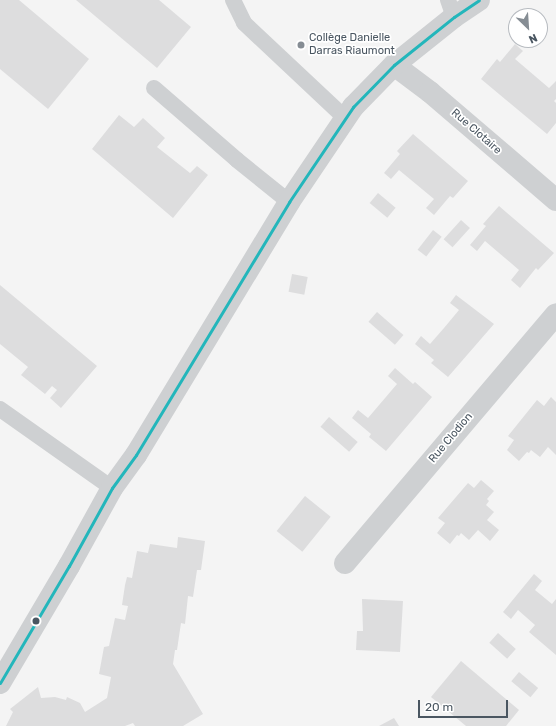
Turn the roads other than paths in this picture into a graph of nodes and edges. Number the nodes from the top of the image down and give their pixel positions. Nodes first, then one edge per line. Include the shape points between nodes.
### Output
1 (233, 0) edge
2 (479, 0) edge
3 (451, 8) edge
4 (394, 65) junction
5 (154, 88) dead end
6 (346, 118) junction
7 (556, 200) edge
8 (290, 202) junction
9 (556, 314) edge
10 (0, 409) edge
11 (112, 488) junction
12 (345, 563) dead end
13 (0, 683) edge

1 - 6 lane via 244,23
2 - 3 street
3 - 4 street
4 - 6 street via 353,107
4 - 7 street, Rue Clotaire via 430,92
5 - 8 lane
6 - 8 street
8 - 11 street via 136,455
9 - 12 street, Rue Clodion
10 - 11 lane
11 - 13 street

